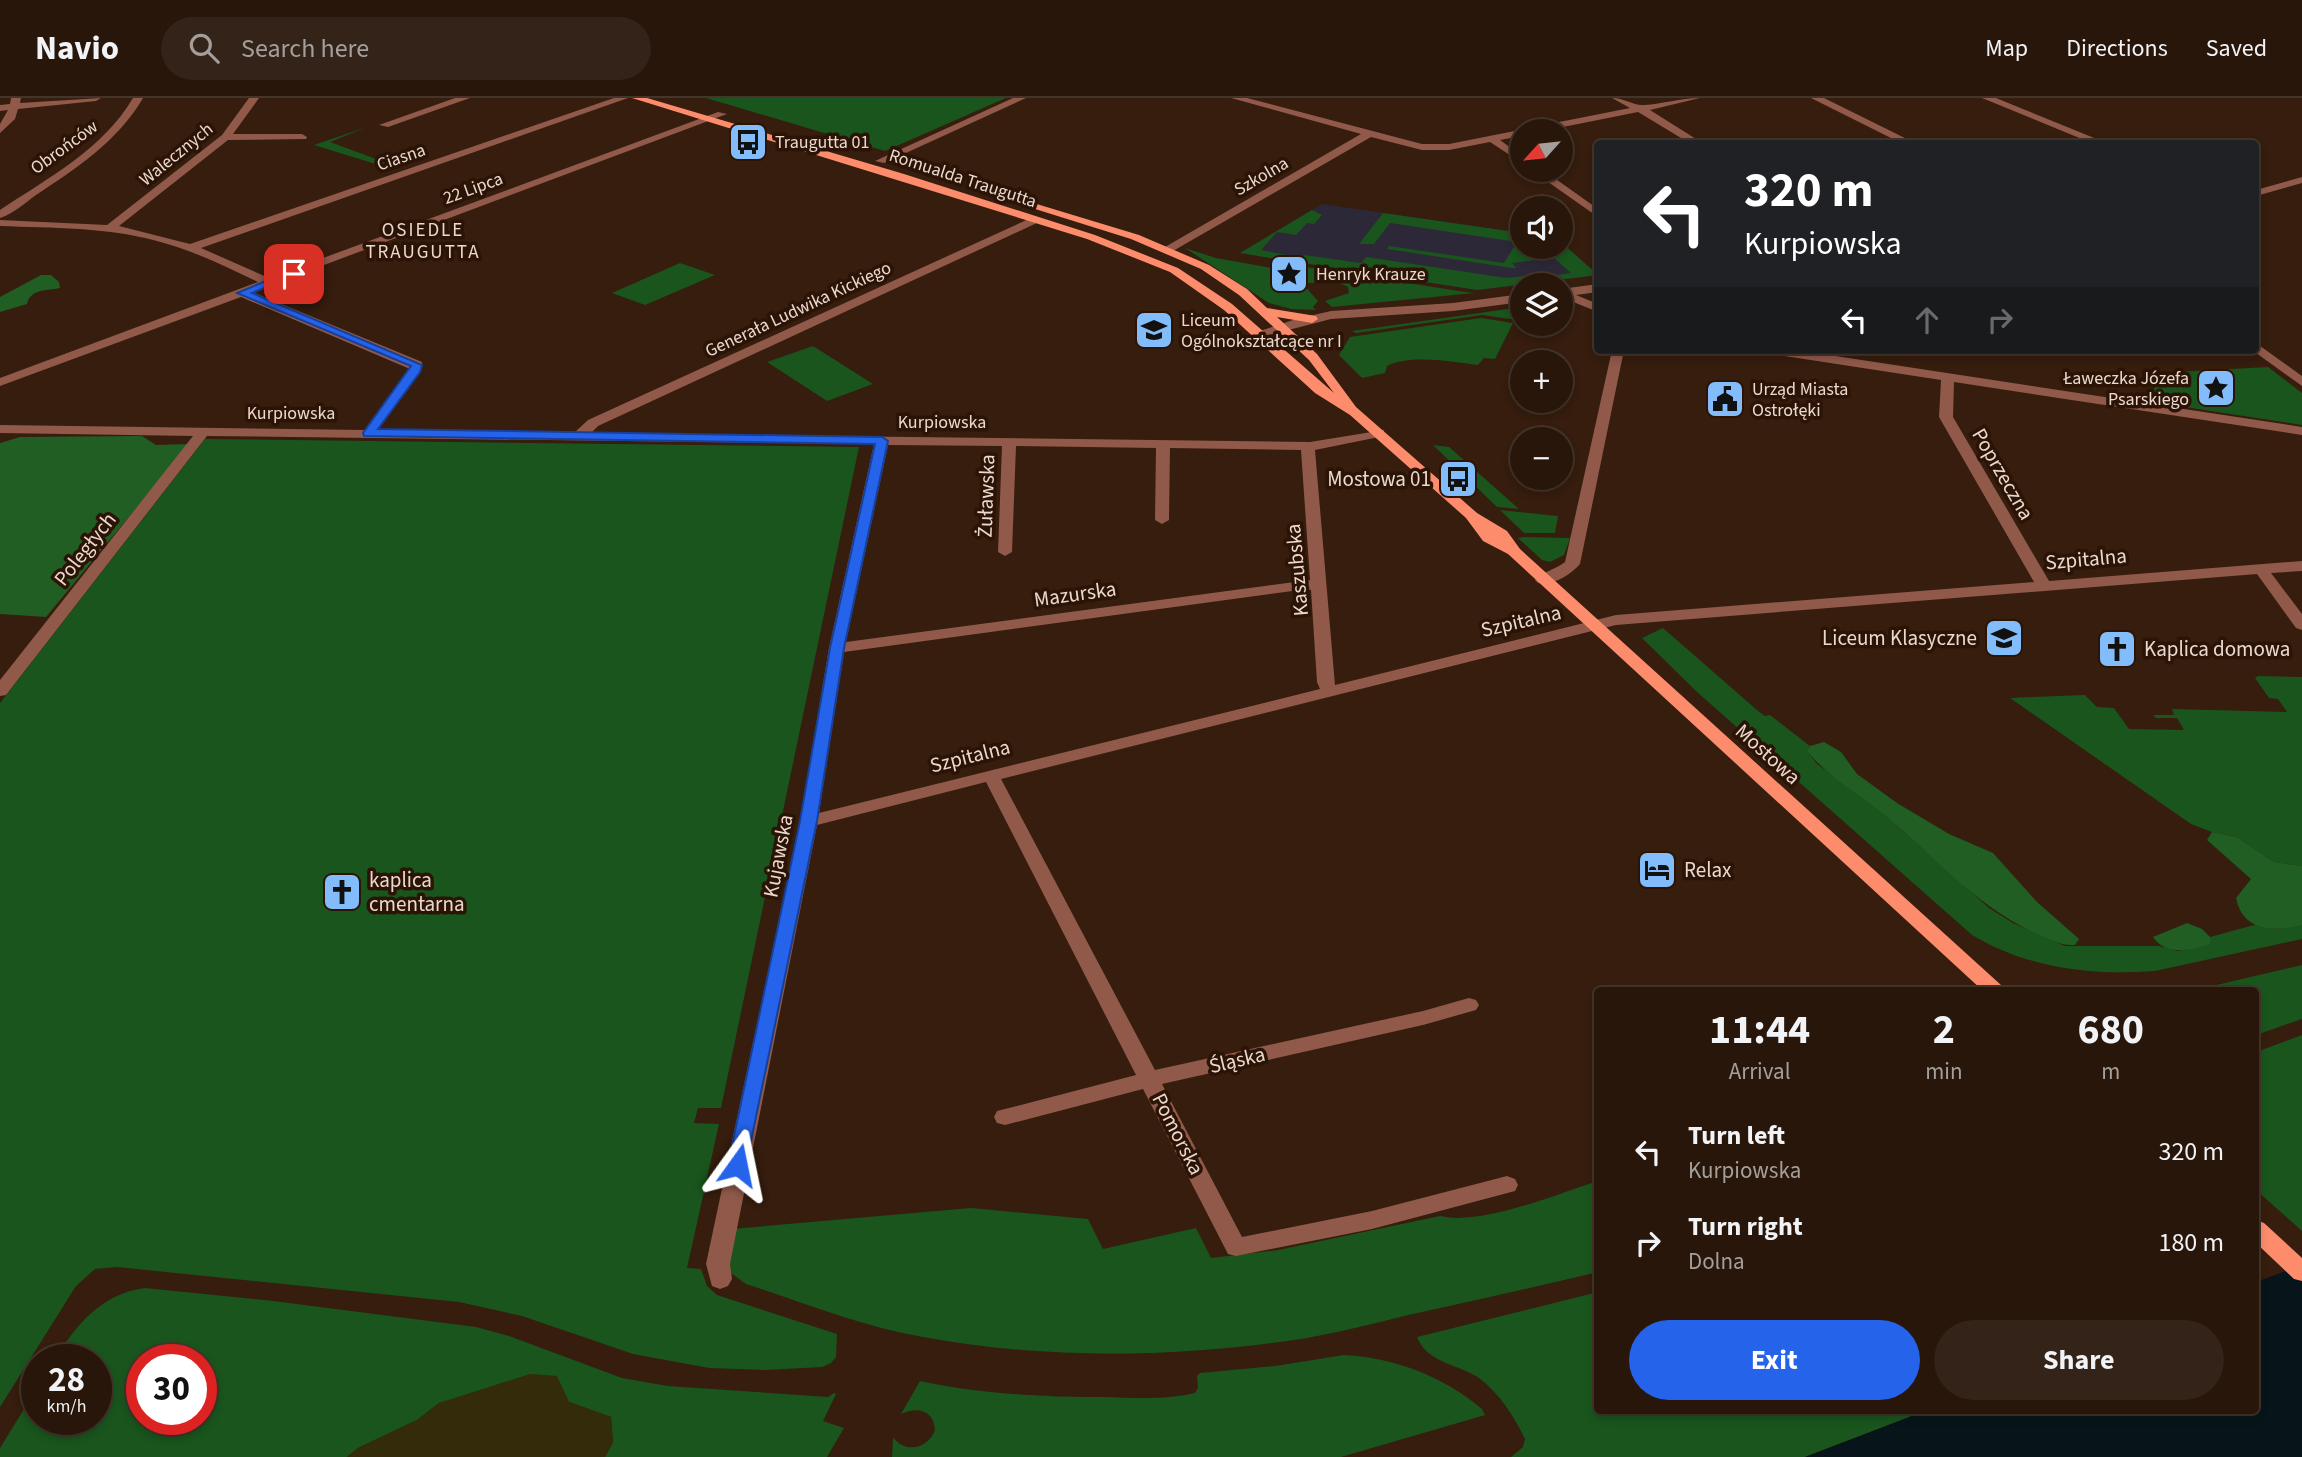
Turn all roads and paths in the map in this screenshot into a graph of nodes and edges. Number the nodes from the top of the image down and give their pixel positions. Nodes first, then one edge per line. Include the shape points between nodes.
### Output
1 (96, 98) edge
2 (138, 98) edge
3 (254, 98) edge
4 (466, 98) edge
5 (623, 98) edge
6 (637, 98) edge
7 (667, 98) edge
8 (1021, 98) edge
9 (1236, 98) edge
10 (1617, 98) edge
11 (1695, 98) edge
12 (1816, 98) edge
13 (1987, 98) edge
14 (1254, 100) edge
15 (16, 102) edge
16 (0, 108) edge
17 (1641, 109) junction
18 (723, 114) junction
19 (708, 120) junction
20 (1573, 122) edge
21 (384, 125) dead end
22 (0, 130) edge
23 (1370, 133) junction
24 (1510, 135) edge
25 (226, 137) junction
26 (302, 137) dead end
27 (1492, 139) junction
28 (1692, 140) edge
29 (1904, 140) edge
30 (2094, 140) edge
31 (1510, 152) edge
32 (880, 161) junction
33 (2302, 180) edge
34 (1553, 182) edge
35 (2259, 192) edge
36 (1594, 211) edge
37 (0, 215) edge
38 (1035, 220) junction
39 (0, 223) edge
40 (110, 228) junction
41 (190, 248) junction
42 (1169, 249) junction
43 (269, 283) junction
44 (1594, 289) edge
45 (1573, 291) edge
46 (243, 293) junction
47 (1573, 298) edge
48 (1510, 300) edge
49 (1594, 306) edge
50 (1452, 307) junction
51 (1264, 311) junction
52 (1312, 319) junction
53 (1283, 329) junction
54 (1257, 334) junction
55 (2259, 348) edge
56 (1617, 354) edge
57 (1797, 354) edge
58 (2297, 372) edge
59 (1948, 377) junction
60 (0, 382) edge
61 (2302, 382) edge
62 (1355, 412) junction
63 (0, 429) edge
64 (2302, 431) edge
65 (203, 432) junction
66 (369, 433) junction
67 (1379, 433) junction
68 (579, 436) junction
69 (882, 441) junction
70 (1009, 441) junction
71 (1163, 443) junction
72 (1310, 446) junction
73 (1162, 520) dead end
74 (1005, 552) dead end
75 (2302, 566) edge
76 (2260, 568) junction
77 (1543, 580) junction
78 (1319, 585) junction
79 (2044, 586) junction
80 (2302, 625) edge
81 (1593, 627) junction
82 (837, 648) junction
83 (0, 691) edge
84 (1329, 691) junction
85 (990, 774) junction
86 (808, 821) junction
87 (1991, 987) edge
88 (1469, 1005) dead end
89 (1150, 1079) junction
90 (1005, 1117) dead end
91 (1507, 1185) dead end
92 (2259, 1233) edge
93 (2302, 1272) edge
94 (720, 1279) dead end

1 - 15 street
2 - 37 street, Obrońców via 112,134
3 - 25 street, Walecznych
4 - 21 street
5 - 41 street, Ciasna
6 - 19 main road, Romualda Traugutta
7 - 18 main road, Romualda Traugutta
8 - 32 street
9 - 14 street
10 - 17 street
11 - 17 street
12 - 29 street
13 - 30 street
14 - 23 street
15 - 16 street
15 - 22 street
17 - 20 street
17 - 28 street
18 - 19 street, 22 Lipca
18 - 32 main road, Romualda Traugutta
19 - 38 main road, Romualda Traugutta
19 - 43 street, 22 Lipca
23 - 27 street via 1431,148
23 - 42 street, Szkolna
24 - 27 street
25 - 26 street
25 - 40 street, Walecznych
27 - 31 street
32 - 42 main road, Romualda Traugutta
33 - 35 street
34 - 36 street
38 - 54 main road, Romualda Traugutta via 1174,270 1211,294
38 - 68 street, Generała Ludwika Kickiego via 593,423
39 - 40 street
40 - 41 street
41 - 43 street
42 - 51 main road, Romualda Traugutta via 1223,278
43 - 46 street, 22 Lipca
44 - 45 street
46 - 60 street, 22 Lipca
46 - 66 street via 417,365
47 - 49 street
48 - 50 street
50 - 52 street via 1409,307
50 - 53 street via 1339,327
51 - 52 main road
51 - 53 main road, Romualda Traugutta
52 - 53 street
53 - 54 street
53 - 62 main road, Mostowa via 1313,357
54 - 62 main road, Mostowa via 1320,390
55 - 58 street
56 - 77 street via 1573,564
57 - 59 street
58 - 61 street
59 - 64 street
59 - 79 street, Poprzeczna via 1946,417
62 - 67 main road, Mostowa
63 - 65 street, Kurpiowska
65 - 66 street, Kurpiowska
65 - 83 street, Poległych
66 - 68 street, Kurpiowska
67 - 72 street, Kurpiowska
67 - 77 main road, Mostowa via 1472,516 1479,531 1513,551
68 - 69 street, Kurpiowska
69 - 70 street, Kurpiowska
69 - 82 street, Kujawska
70 - 71 street, Kurpiowska
70 - 74 street, Żuławska
71 - 72 street, Kurpiowska
71 - 73 street
72 - 78 street, Kaszubska
75 - 76 street, Szpitalna
76 - 79 street, Szpitalna
76 - 80 street
77 - 81 main road, Mostowa
78 - 82 street, Mazurska
78 - 84 street, Kaszubska
79 - 81 street, Szpitalna via 1636,618
81 - 84 street, Szpitalna
81 - 87 main road, Mostowa
82 - 86 street, Kujawska
84 - 85 street, Szpitalna
85 - 86 street, Szpitalna
85 - 89 street, Pomorska
86 - 94 street, Kujawska via 718,1264
88 - 89 street, Śląska
89 - 90 street, Śląska
89 - 91 street, Pomorska via 1236,1247 1342,1228
92 - 93 main road

